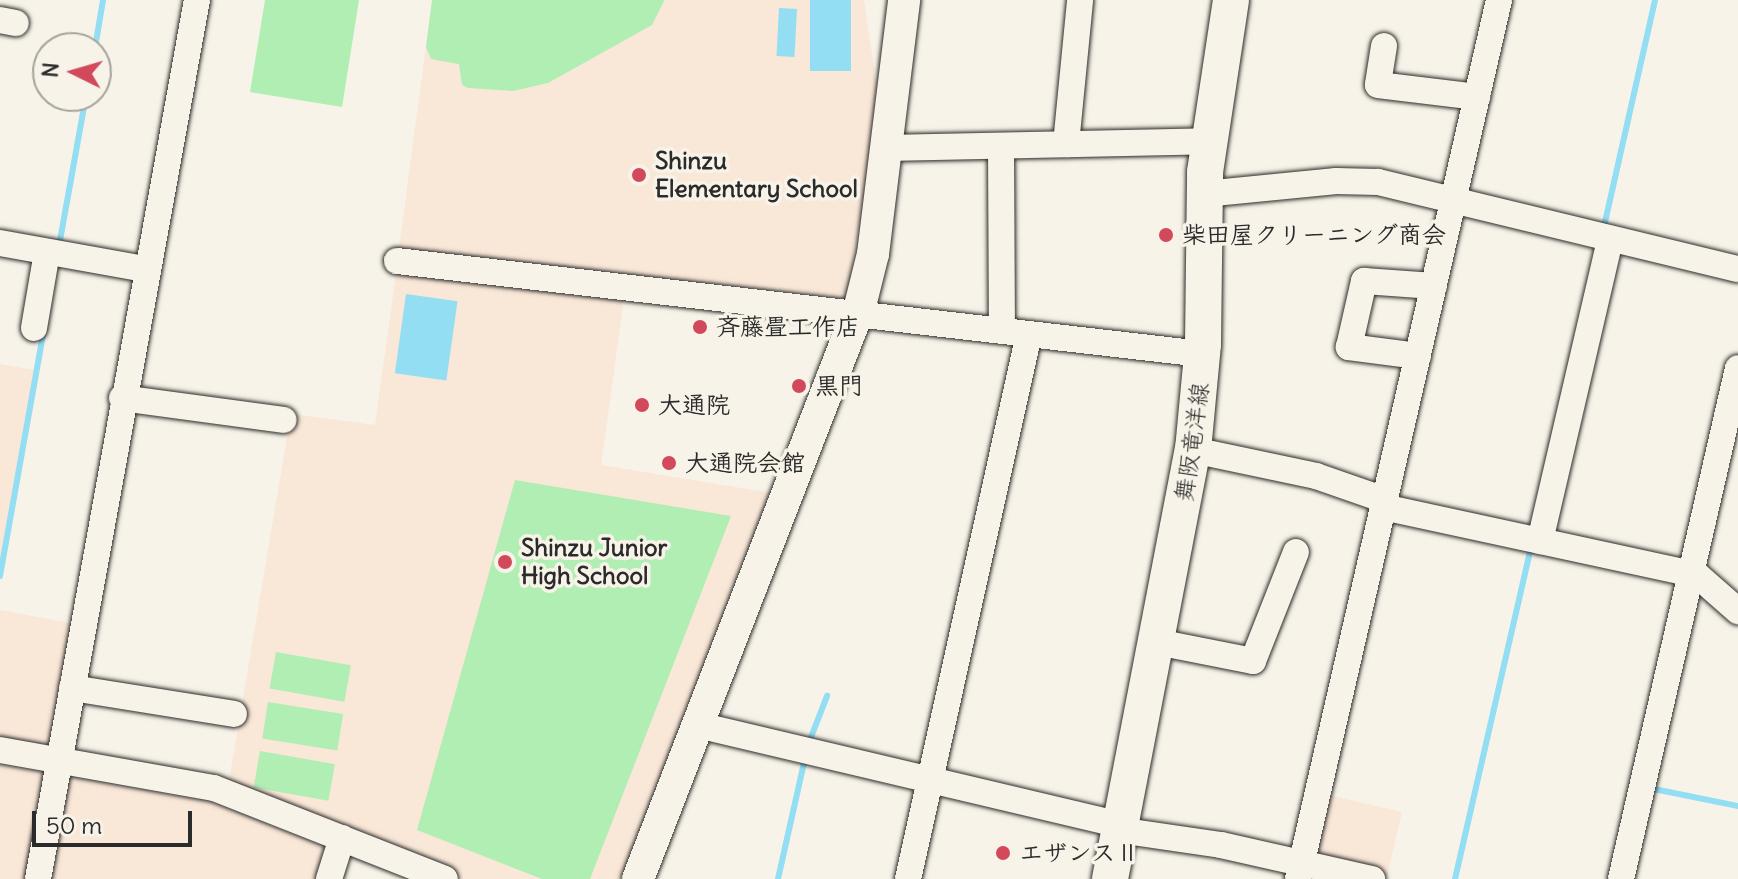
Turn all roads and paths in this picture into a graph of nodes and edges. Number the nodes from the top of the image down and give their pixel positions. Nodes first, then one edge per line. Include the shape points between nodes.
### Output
1 (197, 0) edge
2 (904, 0) edge
3 (1080, 0) edge
4 (1231, 0) edge
5 (1499, 0) edge
6 (1384, 46) dead end
7 (1477, 97) junction
8 (1208, 141) junction
9 (1066, 144) junction
10 (1001, 147) junction
11 (887, 148) junction
12 (1204, 194) junction
13 (1453, 203) junction
14 (1610, 239) junction
15 (0, 243) edge
16 (47, 252) junction
17 (397, 261) dead end
18 (145, 269) junction
19 (1738, 269) edge
20 (1434, 286) junction
21 (858, 312) junction
22 (34, 328) dead end
23 (1002, 331) junction
24 (1029, 334) junction
25 (1202, 354) junction
26 (1418, 356) junction
27 (1738, 368) edge
28 (122, 398) junction
29 (284, 420) dead end
30 (1193, 450) junction
31 (1384, 503) junction
32 (1540, 541) junction
33 (1296, 552) dead end
34 (1691, 574) junction
35 (1738, 611) edge
36 (1157, 642) junction
37 (72, 688) junction
38 (234, 714) dead end
39 (698, 725) junction
40 (0, 750) edge
41 (59, 760) junction
42 (930, 780) junction
43 (1120, 827) junction
44 (342, 838) junction
45 (1300, 871) edge
46 (38, 879) edge
47 (329, 879) edge
48 (445, 879) edge
49 (638, 879) edge
50 (908, 879) edge
51 (1110, 879) edge
52 (1372, 879) edge
53 (1621, 879) edge

1 - 18 street
2 - 11 street
3 - 9 street
4 - 8 main road, 舞阪竜洋線
5 - 7 street
6 - 7 street via 1378,85
7 - 13 street
8 - 9 street
8 - 12 main road, 舞阪竜洋線
9 - 10 street
10 - 11 street
10 - 23 street
11 - 21 street via 873,254
12 - 13 street via 1356,180
12 - 25 main road, 舞阪竜洋線
13 - 14 street
13 - 20 street
14 - 19 street
14 - 32 street
15 - 16 street
16 - 18 street
16 - 22 street
17 - 21 street
18 - 28 street
20 - 26 street
20 - 26 street via 1364,281 1349,347
21 - 23 street
21 - 39 street
23 - 24 street
24 - 25 street
24 - 42 street
25 - 30 main road, 舞阪竜洋線
26 - 31 street
27 - 34 street
28 - 29 street
28 - 37 street
30 - 31 street via 1315,475
30 - 36 main road, 舞阪竜洋線
31 - 32 street
31 - 45 street
32 - 34 street
33 - 36 street via 1253,661
34 - 35 street
34 - 53 street
36 - 43 main road, 舞阪竜洋線
37 - 38 street
37 - 41 street
39 - 42 street
39 - 49 street
40 - 41 street
41 - 44 street via 214,788
41 - 46 street
42 - 43 street
42 - 50 street
43 - 45 street
43 - 51 main road, 舞阪竜洋線
44 - 47 street
44 - 48 street
45 - 52 street

